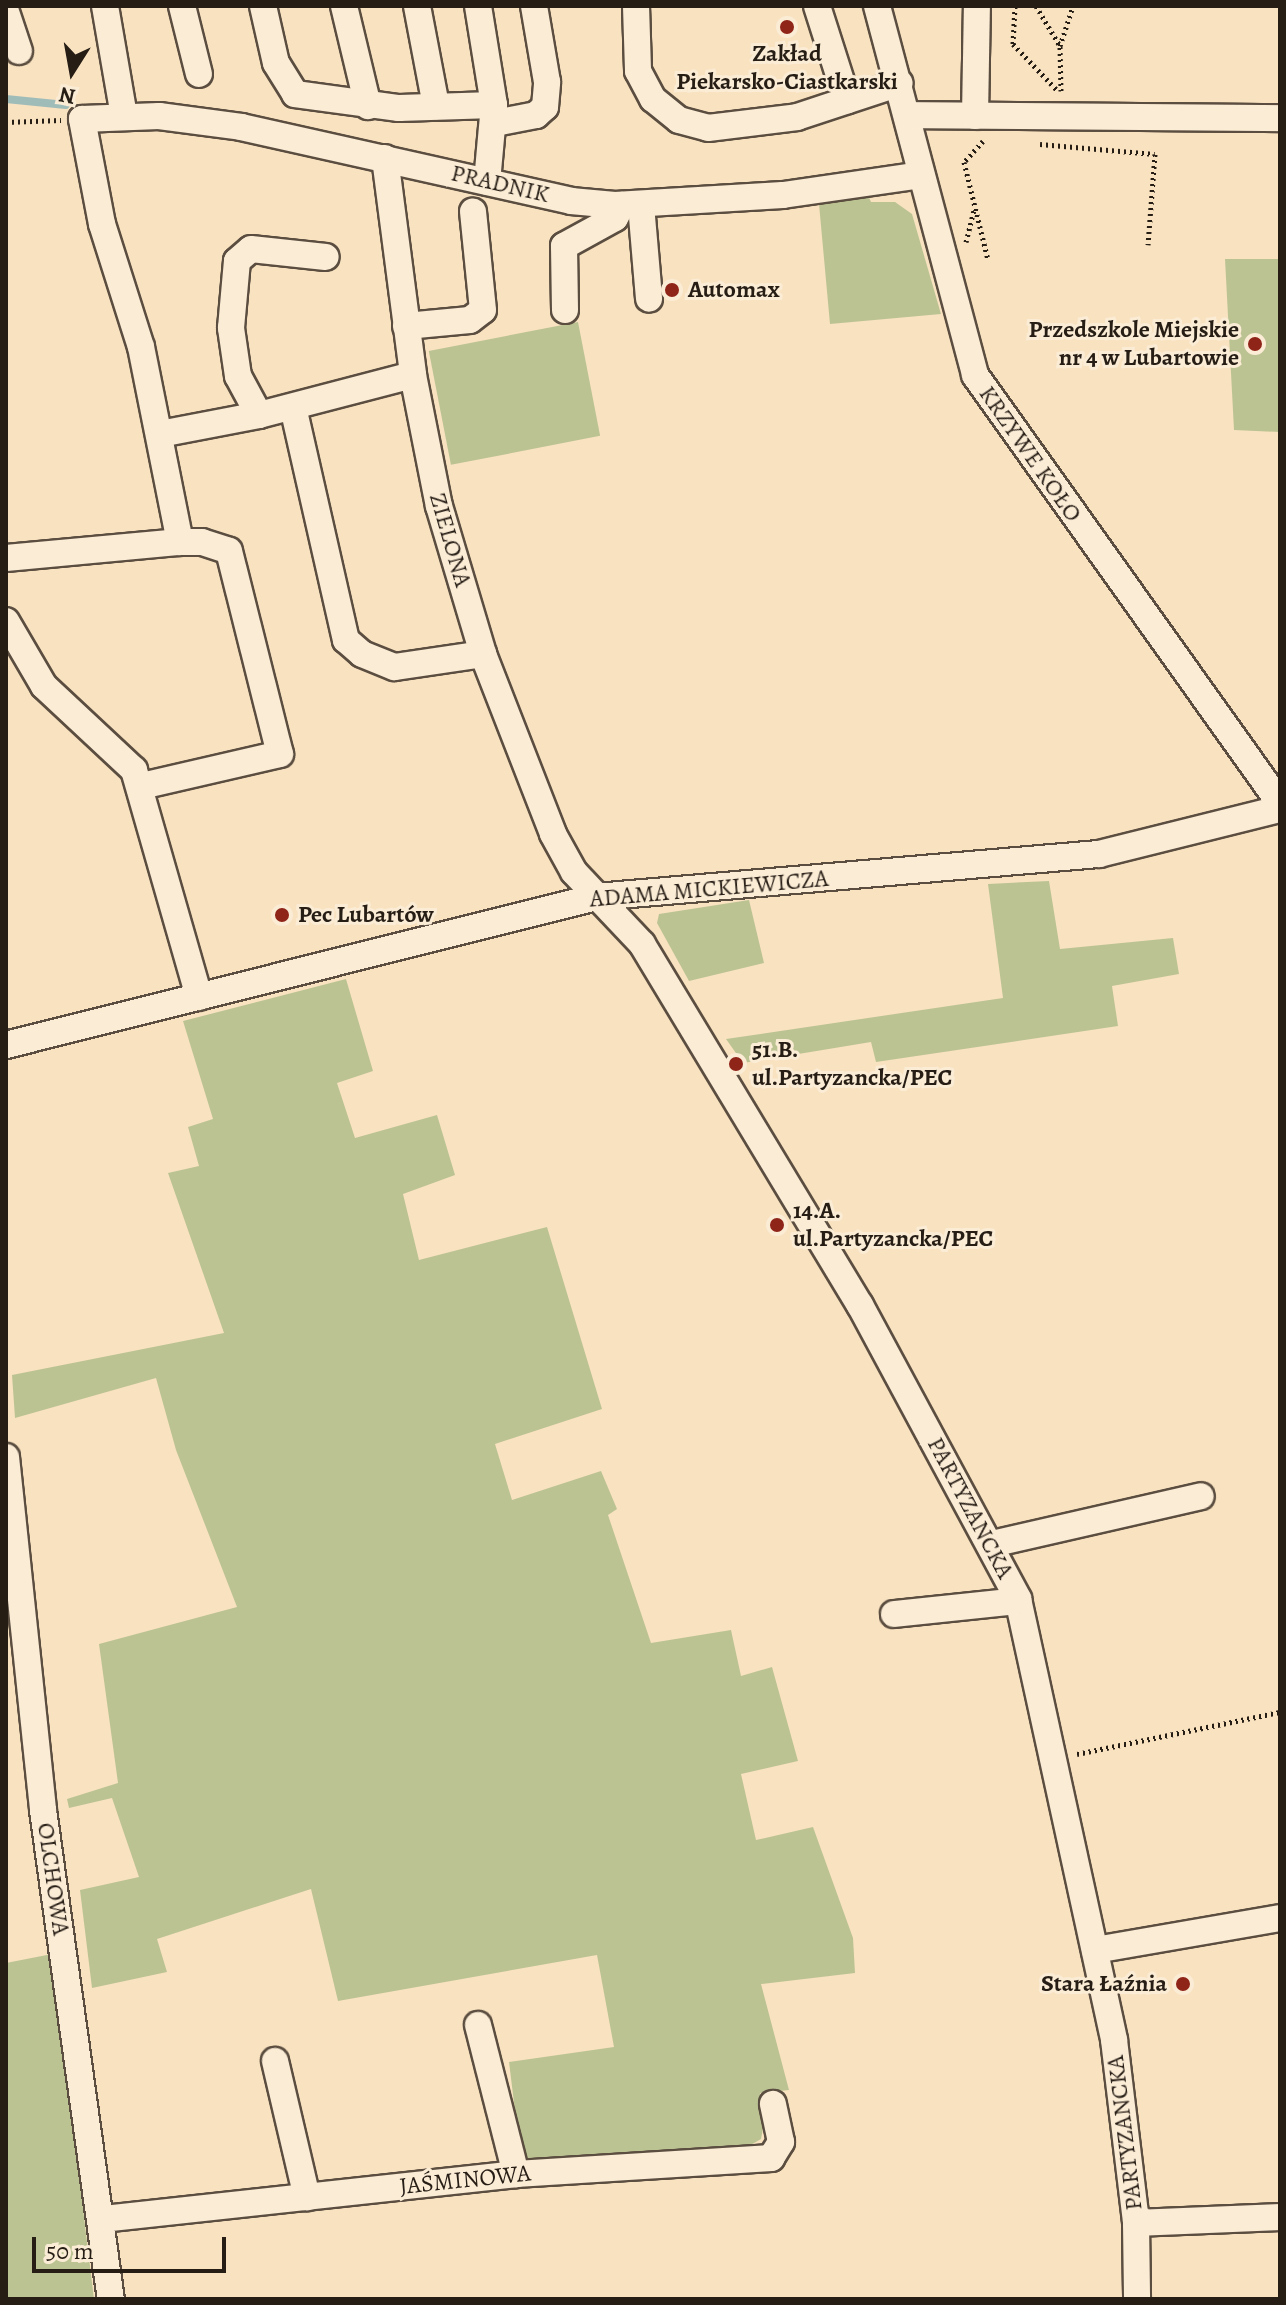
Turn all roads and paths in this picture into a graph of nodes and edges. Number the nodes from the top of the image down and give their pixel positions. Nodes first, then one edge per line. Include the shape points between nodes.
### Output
1 (105, 6) edge
2 (182, 6) edge
3 (263, 6) edge
4 (344, 6) edge
5 (417, 6) edge
6 (478, 6) edge
7 (534, 6) edge
8 (636, 6) edge
9 (817, 6) edge
10 (877, 6) edge
11 (977, 6) edge
12 (1015, 6) edge
13 (1036, 6) edge
14 (1073, 6) edge
15 (6, 12) edge
16 (1060, 46) junction
17 (19, 51) dead end
18 (199, 74) dead end
19 (900, 83) junction
20 (847, 100) junction
21 (1061, 105) junction
22 (368, 106) junction
23 (436, 106) junction
24 (495, 114) junction
25 (909, 115) junction
26 (124, 116) junction
27 (975, 116) junction
28 (1280, 118) edge
29 (82, 119) junction
30 (6, 122) edge
31 (996, 141) dead end
32 (1033, 144) dead end
33 (1057, 146) junction
34 (1109, 150) junction
35 (1057, 155) dead end
36 (385, 158) junction
37 (1109, 158) dead end
38 (921, 175) junction
39 (487, 182) junction
40 (632, 205) junction
41 (975, 206) junction
42 (473, 212) dead end
43 (965, 245) dead end
44 (1148, 245) dead end
45 (326, 257) dead end
46 (988, 260) dead end
47 (649, 299) dead end
48 (565, 310) dead end
49 (406, 326) junction
50 (413, 375) junction
51 (293, 407) junction
52 (259, 415) junction
53 (160, 434) junction
54 (180, 542) junction
55 (6, 558) edge
56 (6, 621) edge
57 (483, 654) junction
58 (141, 786) junction
59 (1280, 803) edge
60 (1280, 809) edge
61 (596, 897) junction
62 (199, 997) junction
63 (6, 1045) edge
64 (6, 1457) edge
65 (1201, 1496) dead end
66 (992, 1544) junction
67 (1018, 1601) junction
68 (894, 1614) dead end
69 (1280, 1712) edge
70 (1070, 1755) dead end
71 (1280, 1918) edge
72 (1095, 1950) junction
73 (478, 2025) dead end
74 (275, 2061) dead end
75 (773, 2104) dead end
76 (516, 2174) junction
77 (307, 2197) junction
78 (1280, 2217) edge
79 (103, 2219) junction
80 (1136, 2223) junction
81 (111, 2299) edge
82 (1137, 2299) edge

1 - 26 street
2 - 18 street
3 - 22 street via 276,63 295,94
4 - 22 street
5 - 23 street
6 - 24 street
7 - 24 street via 547,82 545,107 536,115
8 - 20 street via 638,71 653,99 679,120 708,128 797,117
9 - 20 street
10 - 19 street, KRZYWE KOŁO
11 - 27 street
12 - 21 path via 1013,44
13 - 16 path
14 - 16 path
15 - 17 street
16 - 21 path
19 - 20 street
19 - 25 street, KRZYWE KOŁO
21 - 27 street
21 - 28 street
22 - 23 street
23 - 24 street
24 - 39 street
25 - 27 street
25 - 38 street, KRZYWE KOŁO
26 - 29 street, PRADNIK
26 - 36 street, PRADNIK via 241,127
29 - 30 path
29 - 53 street via 102,224 141,347
31 - 41 path via 983,140 964,162
32 - 33 path
33 - 34 path
33 - 35 path
34 - 37 path
34 - 44 path via 1155,154
36 - 39 street, PRADNIK
36 - 49 street, ZIELONA
38 - 40 street, PRADNIK via 783,195
38 - 59 street, KRZYWE KOŁO via 975,375
39 - 40 street, PRADNIK via 571,201
40 - 47 street
40 - 48 street via 564,246
41 - 43 path
41 - 46 path
42 - 49 street via 483,310 470,320
45 - 52 street via 251,249 237,261 231,328 236,364
49 - 50 street, ZIELONA
50 - 51 street
50 - 57 street, ZIELONA via 439,506
51 - 52 street
51 - 57 street via 346,640 362,654 395,667
52 - 53 street
53 - 54 street
54 - 55 street
54 - 58 street via 215,544 233,558 281,748 268,761
56 - 58 street via 44,686 121,755
57 - 61 street, ZIELONA via 553,834 574,872
58 - 62 street
60 - 61 street, ADAMA MICKIEWICZA via 1099,854
61 - 62 street, ADAMA MICKIEWICZA
61 - 66 street, PARTYZANCKA via 642,944 860,1305
62 - 63 street, ADAMA MICKIEWICZA
64 - 79 street, OLCHOWA via 43,1810
65 - 66 street
66 - 67 street, PARTYZANCKA
67 - 68 street
67 - 72 street, PARTYZANCKA
69 - 70 path
71 - 72 street
72 - 80 street, PARTYZANCKA via 1114,2040
73 - 76 street
74 - 77 street
75 - 76 street, JAŚMINOWA via 781,2142 771,2158
76 - 77 street, JAŚMINOWA
77 - 79 street, JAŚMINOWA
78 - 80 street
79 - 81 street, OLCHOWA
80 - 82 street, PARTYZANCKA

